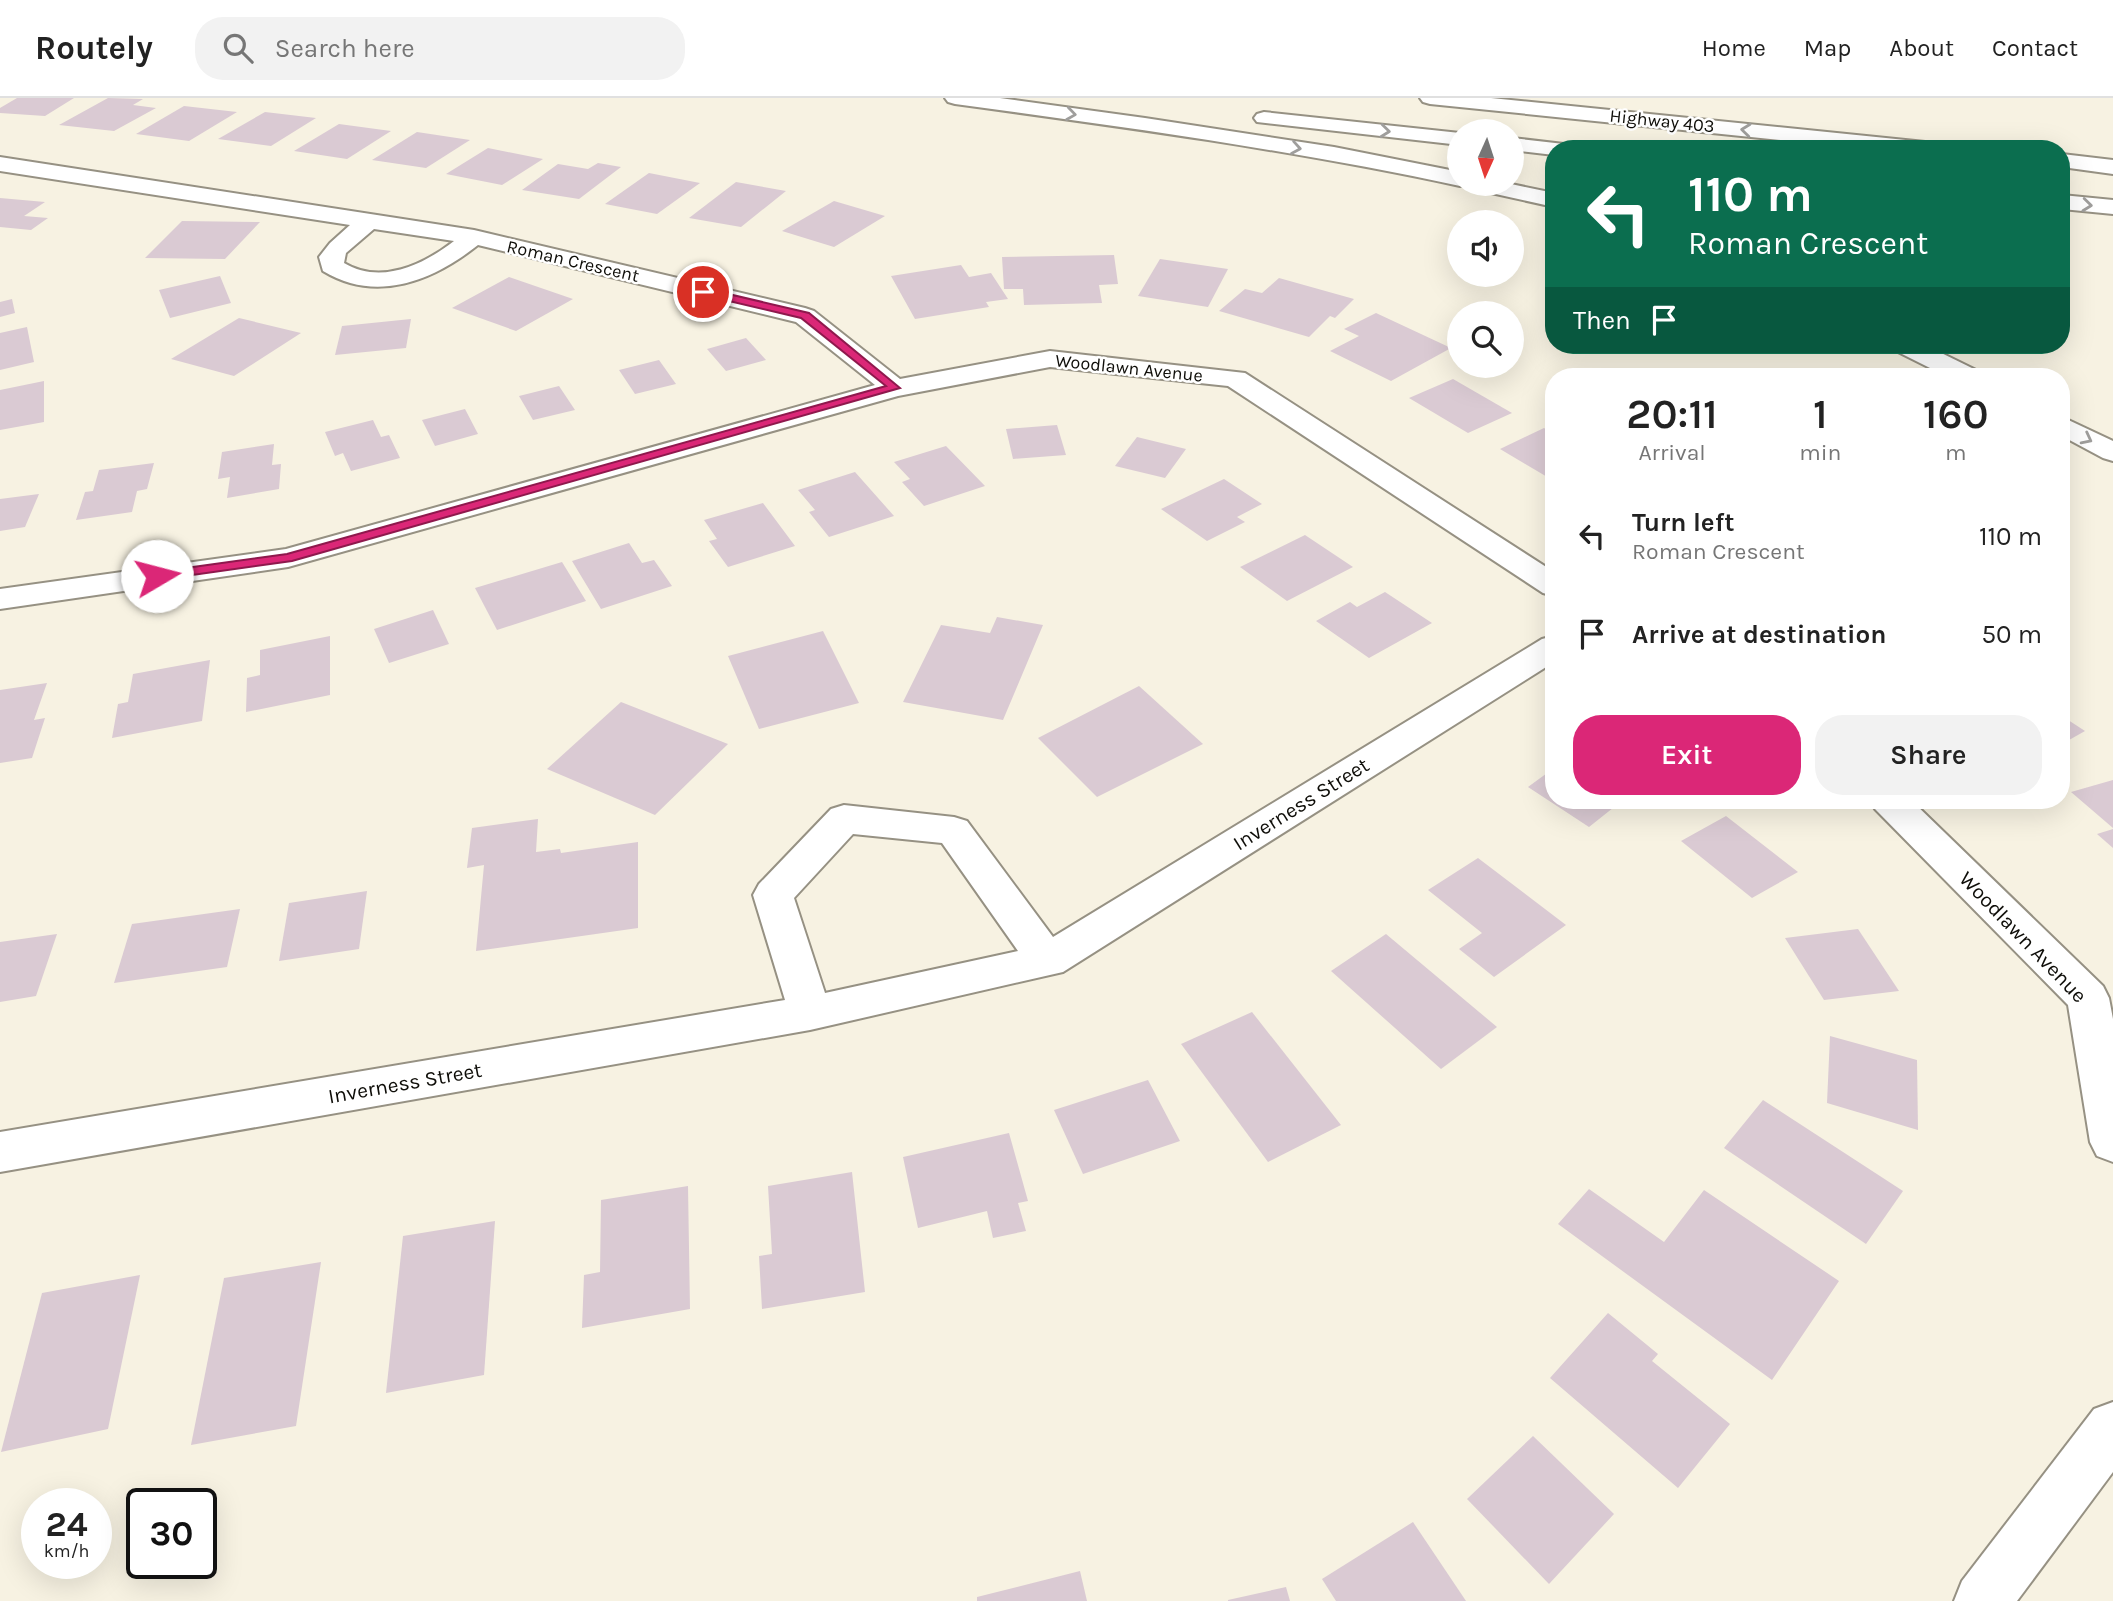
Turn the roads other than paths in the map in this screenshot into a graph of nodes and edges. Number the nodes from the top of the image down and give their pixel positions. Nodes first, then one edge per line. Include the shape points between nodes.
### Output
1 (955, 98) edge
2 (1074, 98) edge
3 (1430, 98) edge
4 (1198, 111) dead end
5 (1239, 115) dead end
6 (1447, 138) edge
7 (1846, 140) edge
8 (1524, 145) edge
9 (1545, 148) edge
10 (2070, 162) edge
11 (0, 164) edge
12 (2113, 167) edge
13 (1447, 176) edge
14 (1524, 193) edge
15 (1545, 198) edge
16 (2070, 203) edge
17 (2113, 207) edge
18 (370, 220) junction
19 (474, 237) junction
20 (1923, 354) edge
21 (1950, 368) edge
22 (895, 388) junction
23 (2070, 429) edge
24 (2113, 452) edge
25 (1545, 580) edge
26 (0, 599) edge
27 (1545, 653) edge
28 (1897, 809) edge
29 (1048, 961) junction
30 (810, 1013) junction
31 (2113, 1142) edge
32 (0, 1152) edge
33 (2113, 1428) edge
34 (1982, 1601) edge

1 -> 13 main road via 1223,135
2 - 4 main road
7 -> 3 main road, Highway 403
5 -> 6 main road
8 - 9 main road
10 - 12 main road
11 - 18 main road, Roman Crescent
14 - 15 main road
16 -> 17 main road
18 - 19 main road, Roman Crescent
18 - 19 main road via 331,257 332,266 341,273 376,279 419,272
19 - 22 main road, Roman Crescent via 805,316
20 - 21 main road
22 - 25 main road, Woodlawn Avenue via 1050,359 1235,379
22 - 26 main road, Woodlawn Avenue via 288,558
23 -> 24 main road
27 - 29 main road, Inverness Street
28 - 31 main road, Woodlawn Avenue via 2088,998
29 - 30 main road, Inverness Street
29 - 30 main road via 954,831 844,820 773,895
30 - 32 main road, Inverness Street
33 - 34 main road

